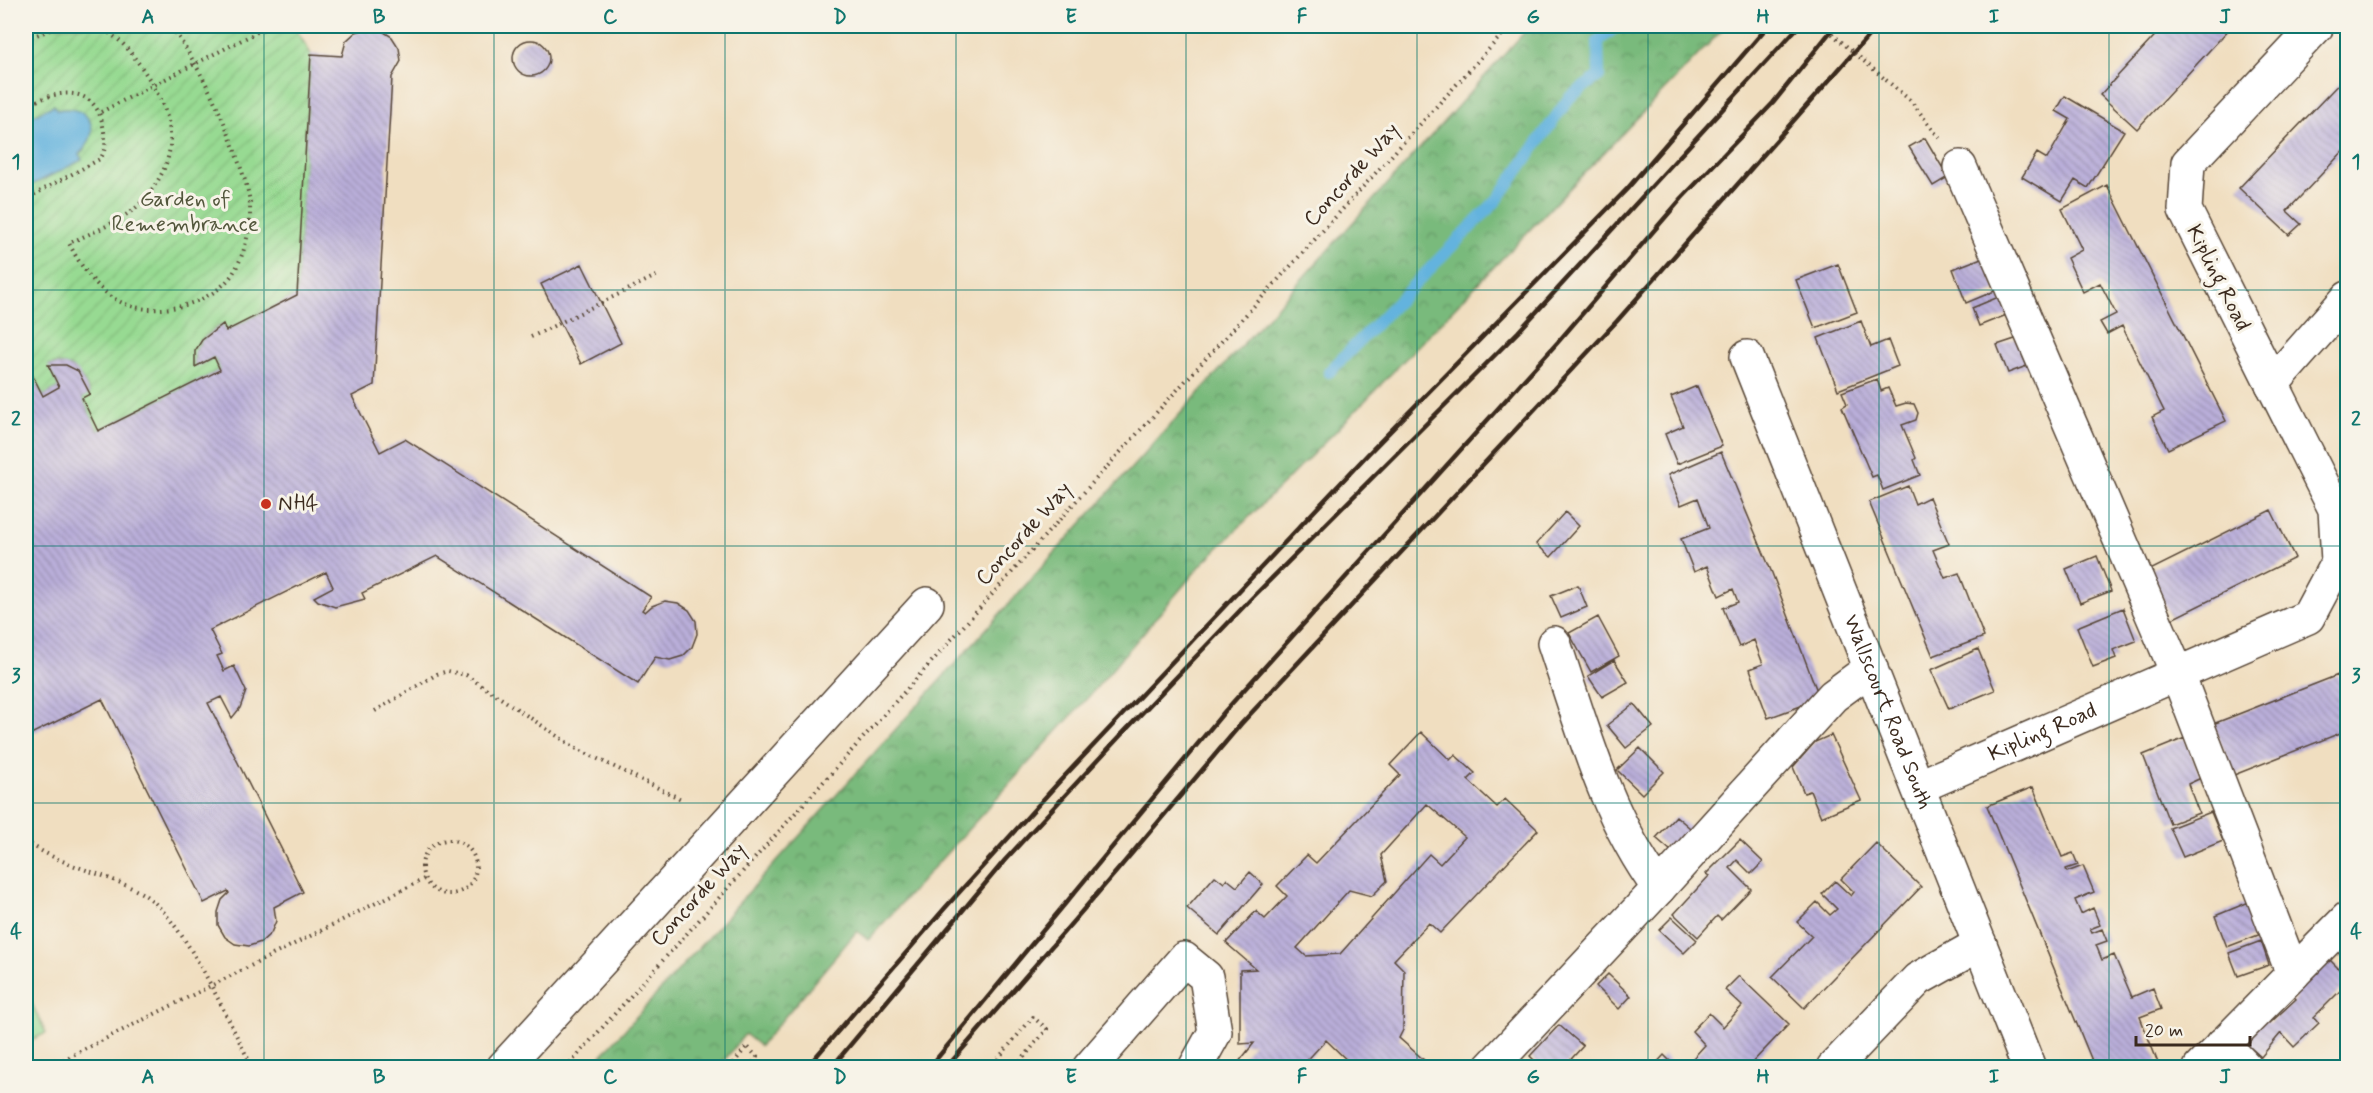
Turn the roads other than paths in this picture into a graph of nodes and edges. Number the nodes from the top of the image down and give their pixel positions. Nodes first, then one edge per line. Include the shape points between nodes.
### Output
1 (2317, 26) edge
2 (1960, 167) road end
3 (2348, 298) edge
4 (1747, 357) dead end
5 (2272, 384) junction
6 (2343, 559) edge
7 (927, 604) dead end
8 (1554, 643) dead end
9 (1871, 668) junction
10 (2178, 675) junction
11 (1918, 787) junction
12 (1659, 888) junction
13 (2348, 918) edge
14 (1980, 944) junction
15 (2293, 974) junction
16 (2223, 1044) junction
17 (503, 1068) edge
18 (1089, 1068) edge
19 (1196, 1068) edge
20 (1490, 1068) edge
21 (1833, 1068) edge
22 (2029, 1068) edge
23 (2200, 1068) edge
24 (2246, 1068) edge

1 - 5 street, Kipling Road via 2188,163 2185,210
2 - 10 street
3 - 5 street
4 - 9 street, Wallscourt Road South
5 - 6 street, Kipling Road via 2335,509
6 - 10 street, Kipling Road via 2308,617
7 - 17 street
8 - 12 street via 1599,775 1644,868
9 - 11 street, Wallscourt Road South
9 - 12 street via 1833,696
10 - 11 street, Kipling Road
10 - 15 street
11 - 14 street, Wallscourt Road South
12 - 20 street
13 - 15 street
14 - 21 street via 1918,979
14 - 22 street, Wallscourt Road South
15 - 16 street
16 - 23 street
16 - 24 street
18 - 19 street via 1184,959 1206,977 1215,1032

